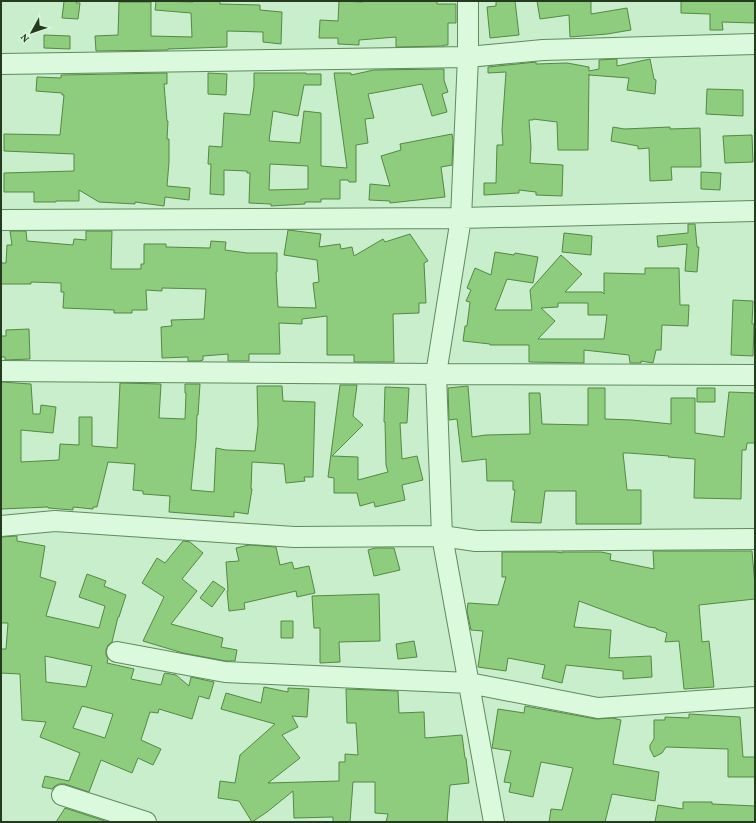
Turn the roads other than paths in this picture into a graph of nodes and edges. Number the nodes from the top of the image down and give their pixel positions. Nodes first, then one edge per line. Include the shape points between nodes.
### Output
1 (468, 1) edge
2 (755, 44) edge
3 (468, 57) junction
4 (1, 64) edge
5 (755, 211) edge
6 (461, 218) junction
7 (1, 220) edge
8 (1, 371) edge
9 (436, 374) junction
10 (755, 375) edge
11 (1, 526) edge
12 (442, 536) junction
13 (755, 539) edge
14 (117, 652) dead end
15 (469, 683) junction
16 (755, 697) edge
17 (62, 795) dead end
18 (124, 819) edge
19 (146, 822) edge
20 (494, 822) edge

1 - 3 street
2 - 3 street via 543,50
3 - 4 street
3 - 6 street
5 - 6 street
6 - 7 street
6 - 9 street
8 - 9 street
9 - 10 street
9 - 12 street
11 - 12 street via 55,521 294,537
12 - 13 street via 476,541
12 - 15 street
14 - 15 street via 226,672
15 - 16 street via 598,708
15 - 20 street
17 - 18 street
18 - 19 street

